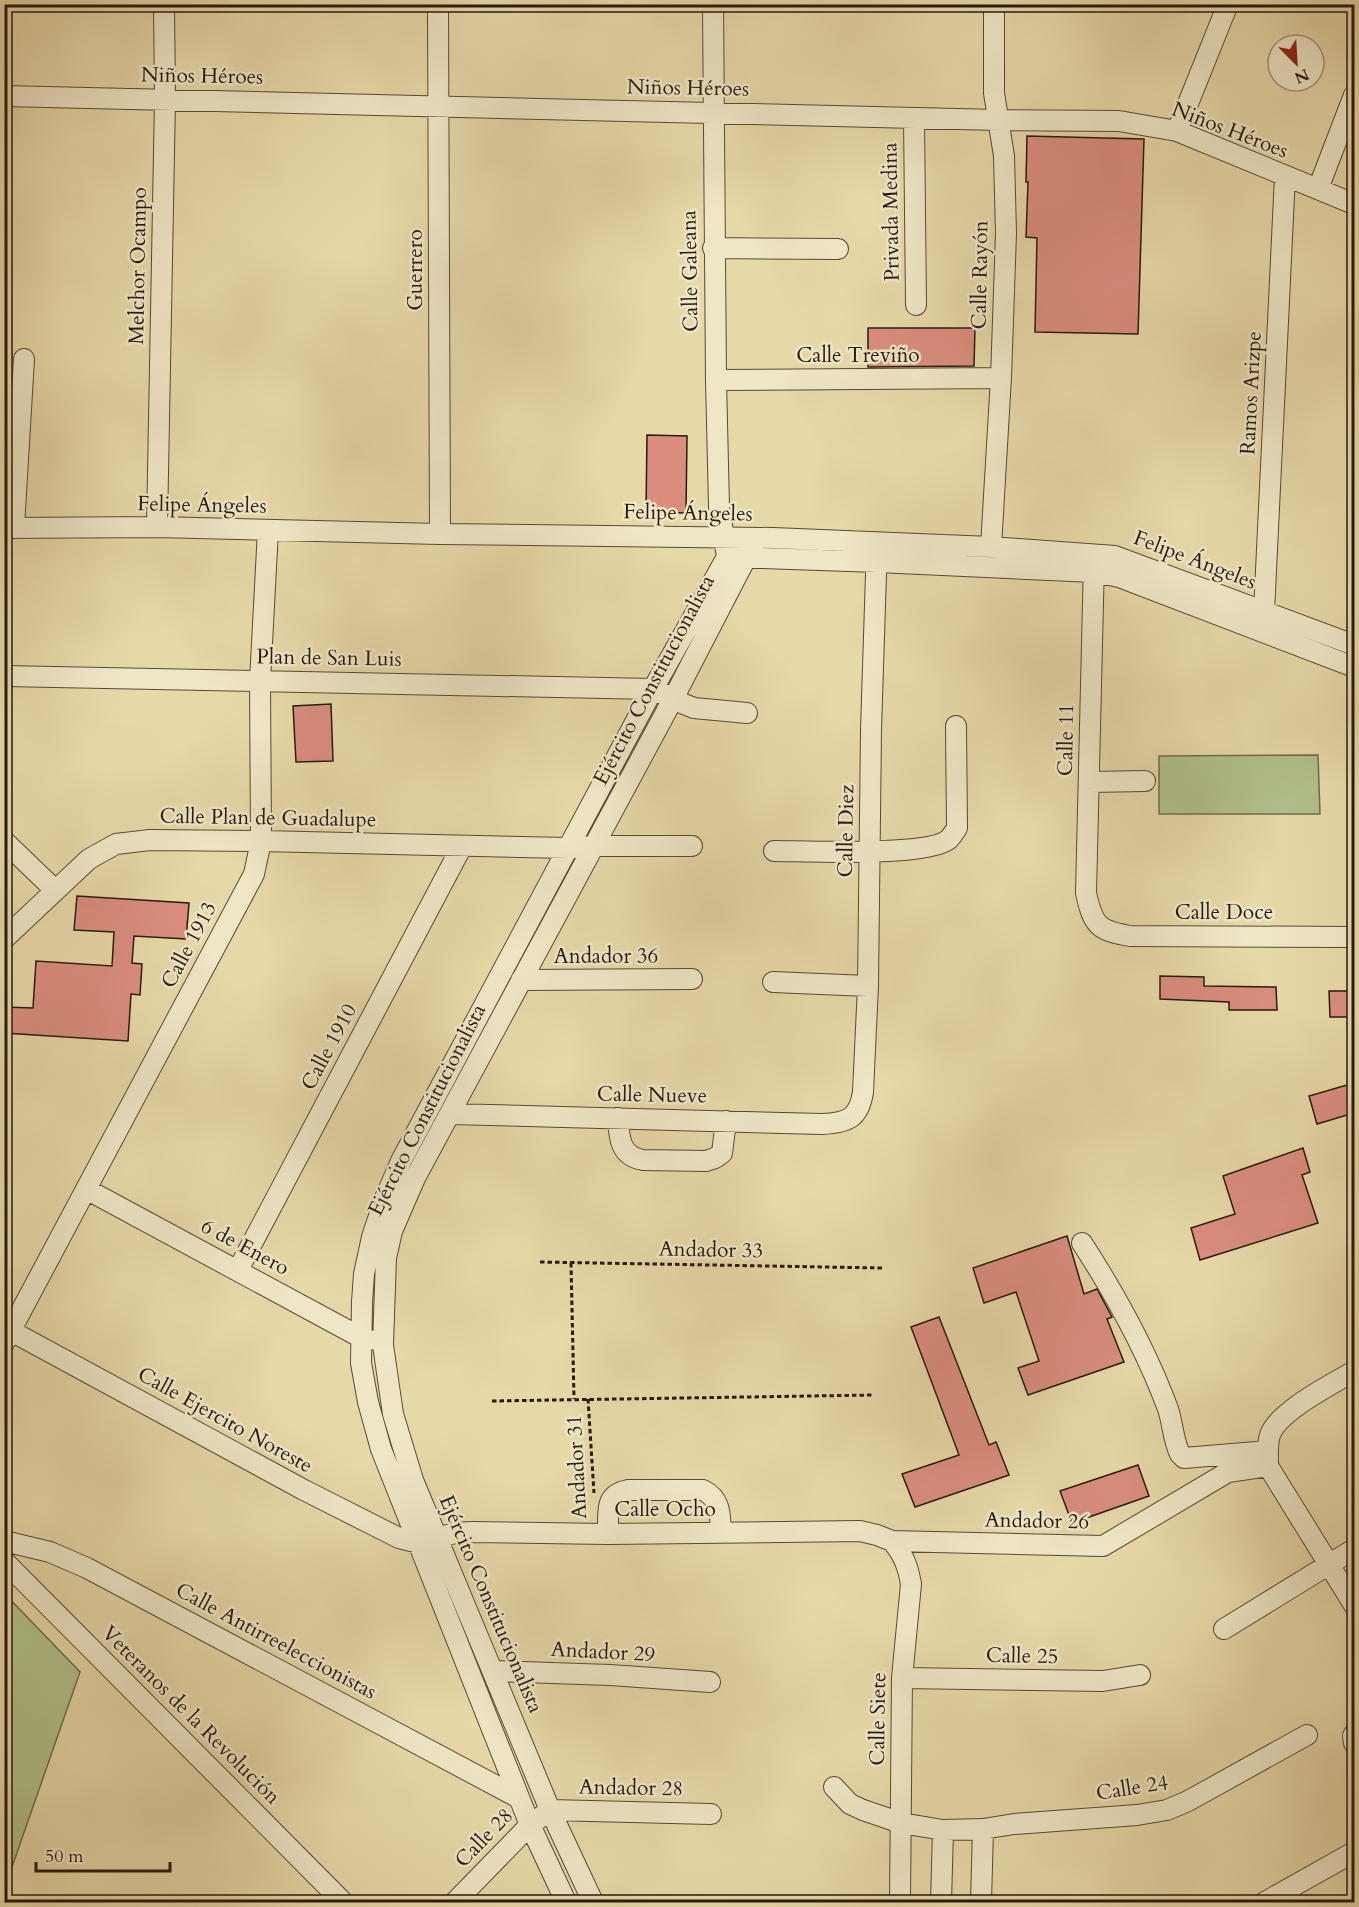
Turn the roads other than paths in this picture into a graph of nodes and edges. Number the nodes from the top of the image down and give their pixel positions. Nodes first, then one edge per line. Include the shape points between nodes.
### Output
1 (164, 4) edge
2 (438, 4) edge
3 (712, 4) edge
4 (994, 4) edge
5 (1228, 4) edge
6 (1354, 95) edge
7 (4, 96) edge
8 (165, 99) junction
9 (438, 106) junction
10 (714, 113) junction
11 (914, 118) junction
12 (998, 120) junction
13 (1177, 131) junction
14 (1285, 176) junction
15 (1318, 189) junction
16 (1354, 204) edge
17 (713, 248) junction
18 (838, 249) dead end
19 (916, 305) dead end
20 (24, 359) dead end
21 (1001, 378) junction
22 (716, 380) junction
23 (9, 527) edge
24 (157, 528) junction
25 (268, 530) junction
26 (440, 534) junction
27 (723, 537) junction
28 (991, 547) junction
29 (740, 551) junction
30 (877, 553) junction
31 (1094, 564) junction
32 (1264, 612) junction
33 (1354, 645) edge
34 (1354, 667) edge
35 (4, 676) edge
36 (260, 681) junction
37 (653, 689) junction
38 (673, 699) junction
39 (747, 713) dead end
40 (956, 726) dead end
41 (1145, 781) dead end
42 (1089, 782) junction
43 (4, 841) edge
44 (261, 841) junction
45 (462, 846) junction
46 (593, 846) junction
47 (692, 846) dead end
48 (568, 848) junction
49 (774, 851) dead end
50 (869, 852) junction
51 (55, 890) junction
52 (1097, 924) joint
53 (1354, 937) edge
54 (4, 939) edge
55 (692, 979) dead end
56 (521, 980) junction
57 (773, 982) dead end
58 (868, 986) junction
59 (450, 1114) junction
60 (852, 1117) joint
61 (618, 1118) junction
62 (726, 1121) junction
63 (86, 1188) junction
64 (1082, 1243) dead end
65 (238, 1270) junction
66 (8, 1337) edge
67 (360, 1337) junction
68 (383, 1345) junction
69 (1354, 1371) edge
70 (1268, 1459) junction
71 (721, 1533) junction
72 (608, 1534) junction
73 (4, 1540) edge
74 (428, 1540) junction
75 (892, 1541) junction
76 (1354, 1549) edge
77 (4, 1561) edge
78 (1329, 1565) junction
79 (1354, 1605) edge
80 (1224, 1629) dead end
81 (493, 1671) junction
82 (1140, 1675) dead end
83 (902, 1678) junction
84 (710, 1682) dead end
85 (1354, 1734) edge
86 (1307, 1735) dead end
87 (1354, 1743) edge
88 (834, 1787) dead end
89 (519, 1798) junction
90 (550, 1810) junction
91 (711, 1814) dead end
92 (901, 1823) junction
93 (530, 1825) junction
94 (983, 1829) junction
95 (943, 1830) junction
96 (1354, 1852) edge
97 (343, 1902) edge
98 (455, 1902) edge
99 (566, 1902) edge
100 (593, 1902) edge
101 (900, 1902) edge
102 (941, 1902) edge
103 (981, 1902) edge
104 (1265, 1902) edge

1 - 8 street, Melchor Ocampo
2 - 9 street, Guerrero
3 - 10 street, Calle Galeana
4 - 12 street, Calle Rayón via 994,93
5 - 13 street
6 - 15 street
7 - 8 street, Niños Héroes
8 - 9 street, Niños Héroes
8 - 24 street, Melchor Ocampo
9 - 10 street, Niños Héroes
9 - 26 street, Guerrero
10 - 11 street, Niños Héroes
10 - 17 street, Calle Galeana
11 - 12 street, Niños Héroes
11 - 19 street, Privada Medina
12 - 13 street, Niños Héroes via 1119,120
12 - 21 street, Calle Rayón via 1004,156 1006,233
13 - 14 street, Niños Héroes
14 - 15 street, Niños Héroes
14 - 32 street, Ramos Arizpe
15 - 16 street, Niños Héroes
17 - 18 street
17 - 22 street, Calle Galeana
20 - 23 street
21 - 22 street, Calle Treviño
21 - 28 street, Calle Rayón
22 - 27 street, Calle Galeana
23 - 24 street, Felipe Ángeles
24 - 25 street, Felipe Ángeles
25 - 26 street, Felipe Ángeles
25 - 36 street, Calle 1913
26 - 27 street, Felipe Ángeles
27 - 29 street, Felipe Ángeles
28 - 30 street, Felipe Ángeles
28 - 31 street, Felipe Ángeles
29 - 30 street, Felipe Ángeles
29 - 37 street, Ejército Constitucionalista
29 - 38 street, Ejército Constitucionalista
30 - 31 street, Felipe Ángeles
30 - 50 street, Calle Diez
31 - 32 street, Felipe Ángeles via 1115,556 1130,560
31 - 34 street, Felipe Ángeles
31 - 42 street, Calle 11
32 - 33 street, Felipe Ángeles
35 - 36 street, Plan de San Luis
36 - 37 street, Plan de San Luis
36 - 44 street, Calle 1913
37 - 38 street
37 - 48 street, Ejército Constitucionalista
38 - 39 street via 694,708
38 - 46 street, Ejército Constitucionalista
40 - 50 street via 957,828 949,840 933,846
41 - 42 street
42 - 52 street, Calle 11 via 1086,893
43 - 51 street
44 - 45 street, Calle Plan de Guadalupe
44 - 51 street, Calle Plan de Guadalupe via 150,840 116,844 89,859
44 - 63 street, Calle 1913 via 254,874
45 - 48 street, Calle Plan de Guadalupe
45 - 65 street, Calle 1910
46 - 47 street, Calle Plan de Guadalupe
46 - 48 street, Calle Plan de Guadalupe
46 - 56 street, Ejército Constitucionalista
48 - 67 street, Ejército Constitucionalista via 385,1198 364,1274
49 - 50 street
50 - 58 street, Calle Diez
51 - 54 street, Calle Plan de Guadalupe
52 - 53 street, Calle Doce via 1111,933 1130,936
55 - 56 street, Andador 36
56 - 59 street, Ejército Constitucionalista
57 - 58 street
58 - 60 street, Calle Diez via 863,1092 861,1106
59 - 61 street, Calle Nueve
59 - 68 street, Ejército Constitucionalista via 410,1187 392,1231 386,1258
60 - 62 street, Calle Nueve via 840,1123 822,1124
61 - 62 street, Calle Nueve
61 - 62 street via 627,1153 633,1159 643,1160 715,1158 722,1153
63 - 65 street, 6 de Enero
63 - 66 street, Calle 1913
64 - 70 street via 1106,1279 1147,1360 1168,1410 1180,1454 1184,1458
65 - 67 street, 6 de Enero
66 - 74 street, Calle Ejercito Noreste via 374,1527 399,1538
67 - 68 street, 6 de Enero
67 - 74 street, Ejército Constitucionalista via 364,1383 381,1449
68 - 74 street, Ejército Constitucionalista via 393,1414
69 - 70 street via 1300,1403 1282,1419 1270,1433
70 - 75 street, Andador 26 via 1228,1472 1103,1546
70 - 78 street
71 - 72 street, Calle Ocho
71 - 72 street via 718,1506 712,1495 686,1489 618,1492 609,1506
71 - 75 street, Calle Ocho via 860,1531
72 - 74 street, Calle Ocho via 472,1532
73 - 89 street, Calle Antirreeleccionistas via 50,1552 87,1568
74 - 81 street, Ejército Constitucionalista
74 - 89 street, Ejército Constitucionalista
75 - 83 street, Calle Siete via 909,1569
76 - 78 street
77 - 97 street, Veteranos de la Revolución
78 - 79 street
78 - 80 street
81 - 84 street, Andador 29
81 - 90 street, Ejército Constitucionalista
82 - 83 street, Calle 25 via 1103,1681
83 - 92 street, Calle Siete
85 - 87 street
86 - 94 street, Calle 24 via 1167,1810
88 - 92 street, Calle 24 via 850,1804
89 - 93 street, Ejército Constitucionalista
90 - 91 street, Andador 28
90 - 93 street, Calle 28
90 - 100 street, Ejército Constitucionalista
92 - 95 street, Calle 24
92 - 101 street, Calle Siete
93 - 98 street, Calle 28
93 - 99 street, Ejército Constitucionalista
94 - 95 street, Calle 24
94 - 103 street
95 - 102 street
96 - 104 street

